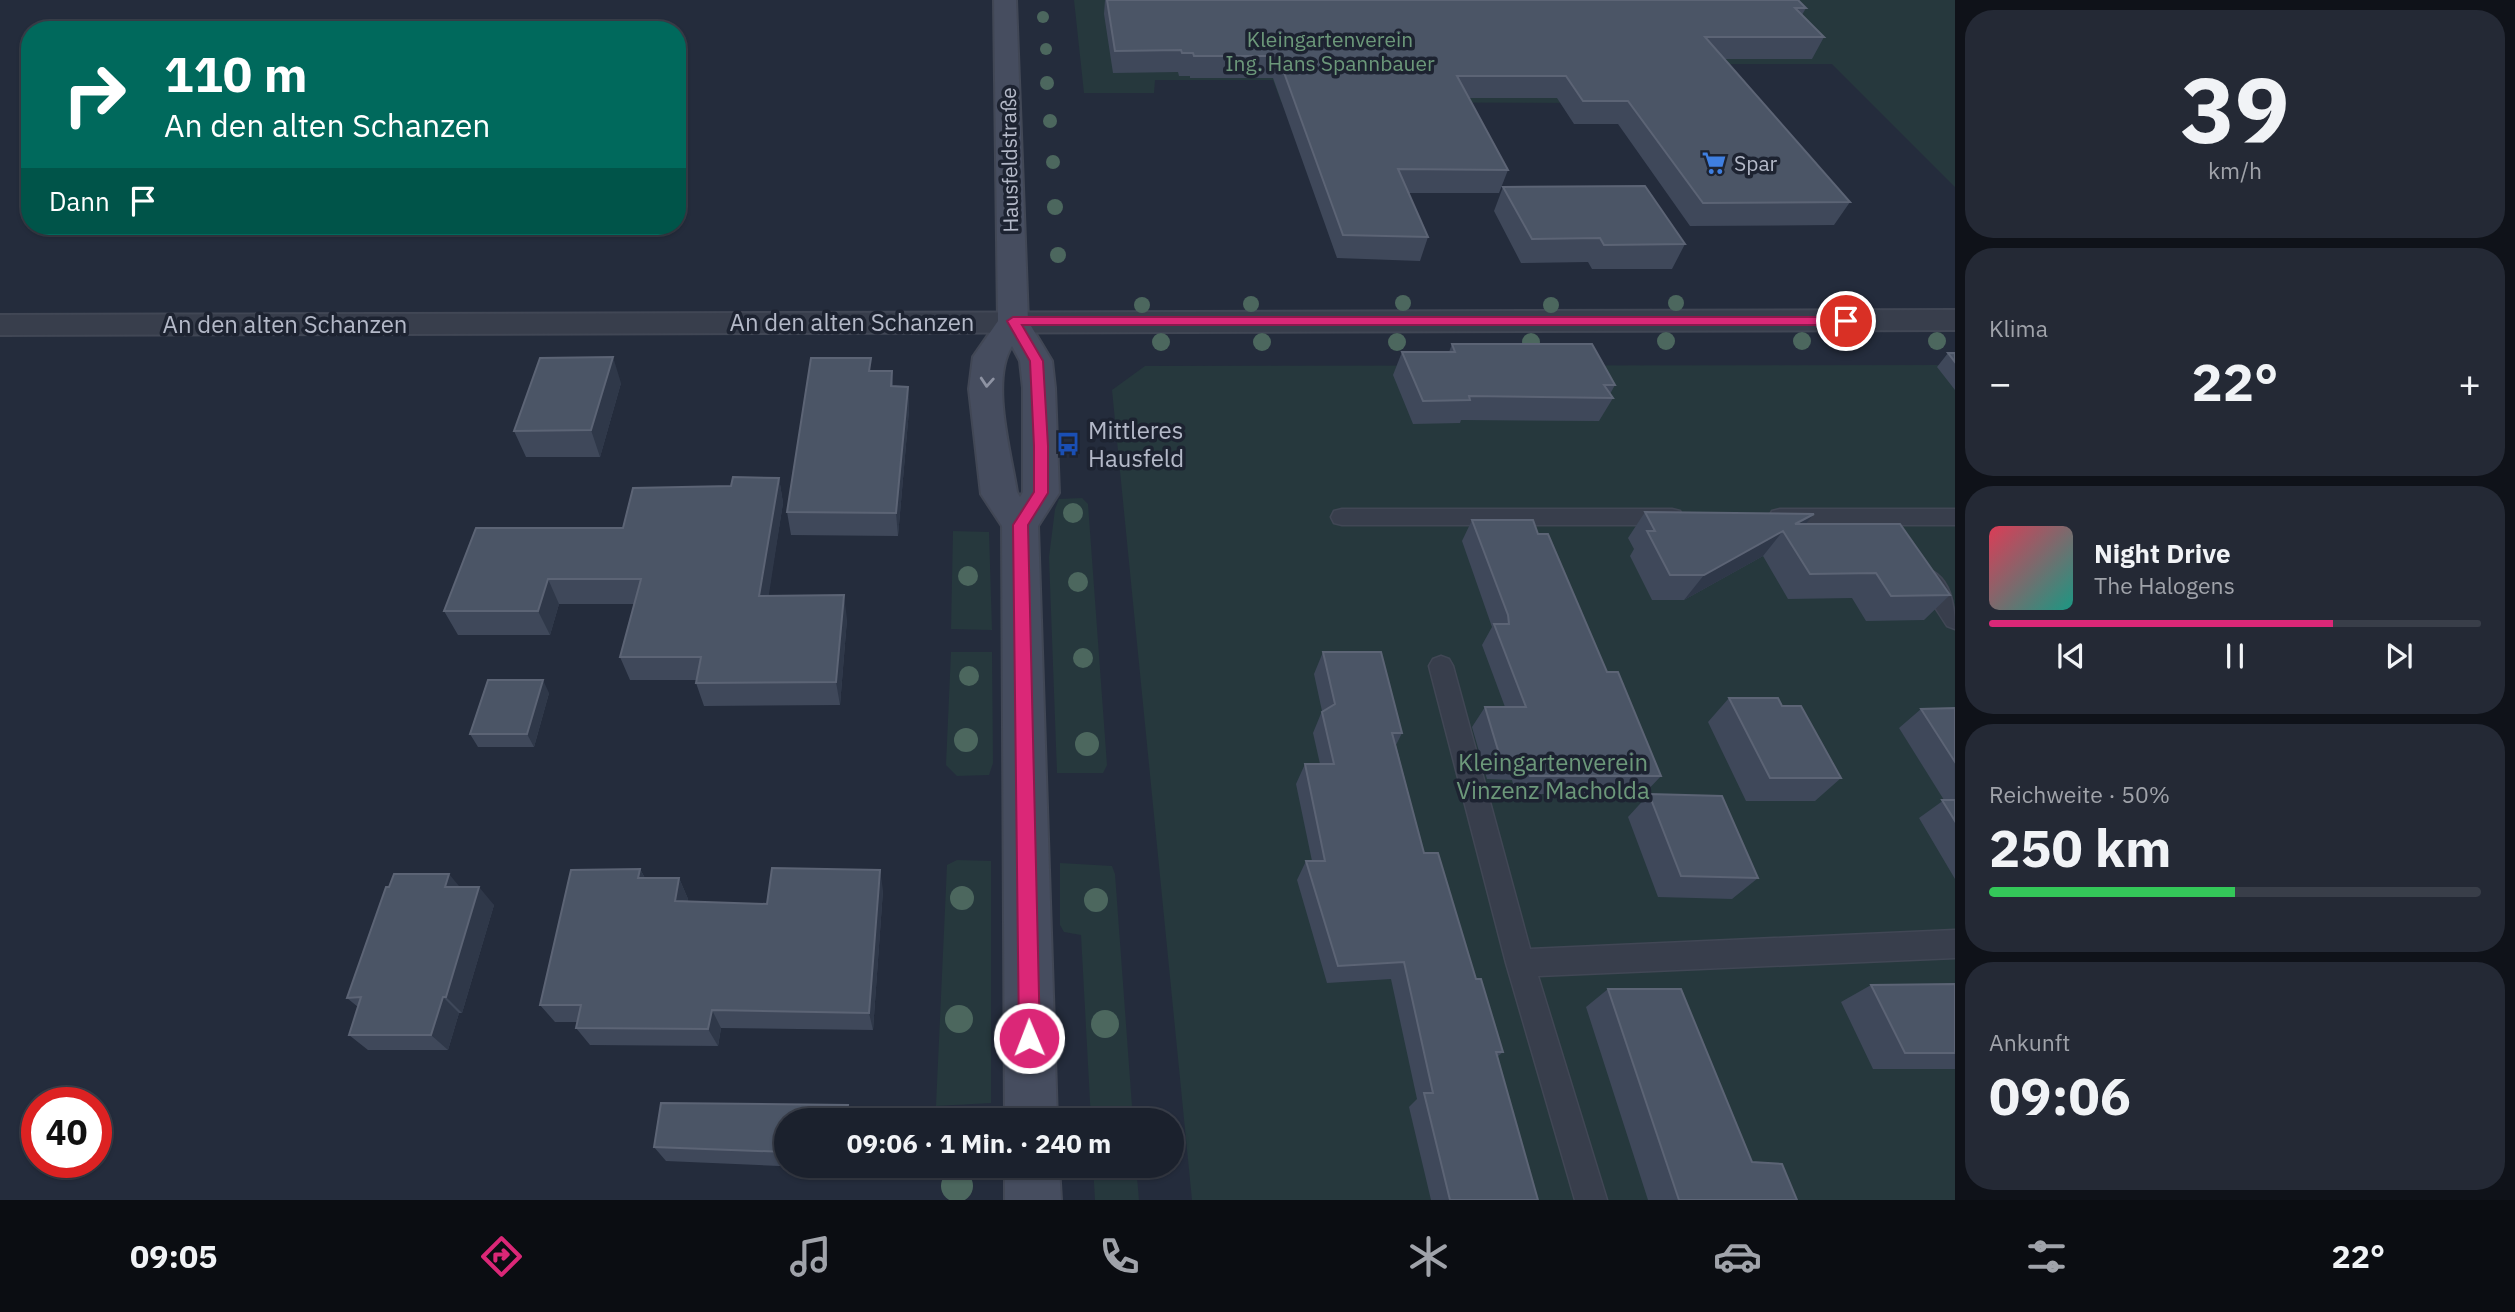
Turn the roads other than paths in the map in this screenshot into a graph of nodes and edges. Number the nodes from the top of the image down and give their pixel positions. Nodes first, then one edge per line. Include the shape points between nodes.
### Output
1 (1005, 0) edge
2 (1955, 320) edge
3 (1013, 321) junction
4 (0, 325) edge
5 (1342, 517) dead end
6 (1692, 517) edge
7 (1761, 517) edge
8 (1955, 517) edge
9 (1886, 518) junction
10 (1020, 525) junction
11 (1901, 540) edge
12 (1917, 563) edge
13 (1955, 620) edge
14 (1441, 666) dead end
15 (1955, 944) edge
16 (1520, 963) junction
17 (1031, 1108) edge
18 (1032, 1178) edge
19 (1033, 1200) edge
20 (1591, 1200) edge

1 - 3 street, Hausfeldstraße
2 - 3 street, An den alten Schanzen
3 - 4 street, An den alten Schanzen
3 - 10 street, Hausfeldstraße via 1036,361 1040,388 1041,493
3 -> 10 street via 989,357 985,389 999,494
5 - 6 lane
7 - 9 lane
8 - 9 lane
9 - 11 lane
10 - 17 street
12 - 13 lane
14 - 16 lane
15 - 16 lane
16 - 20 lane
18 - 19 street

